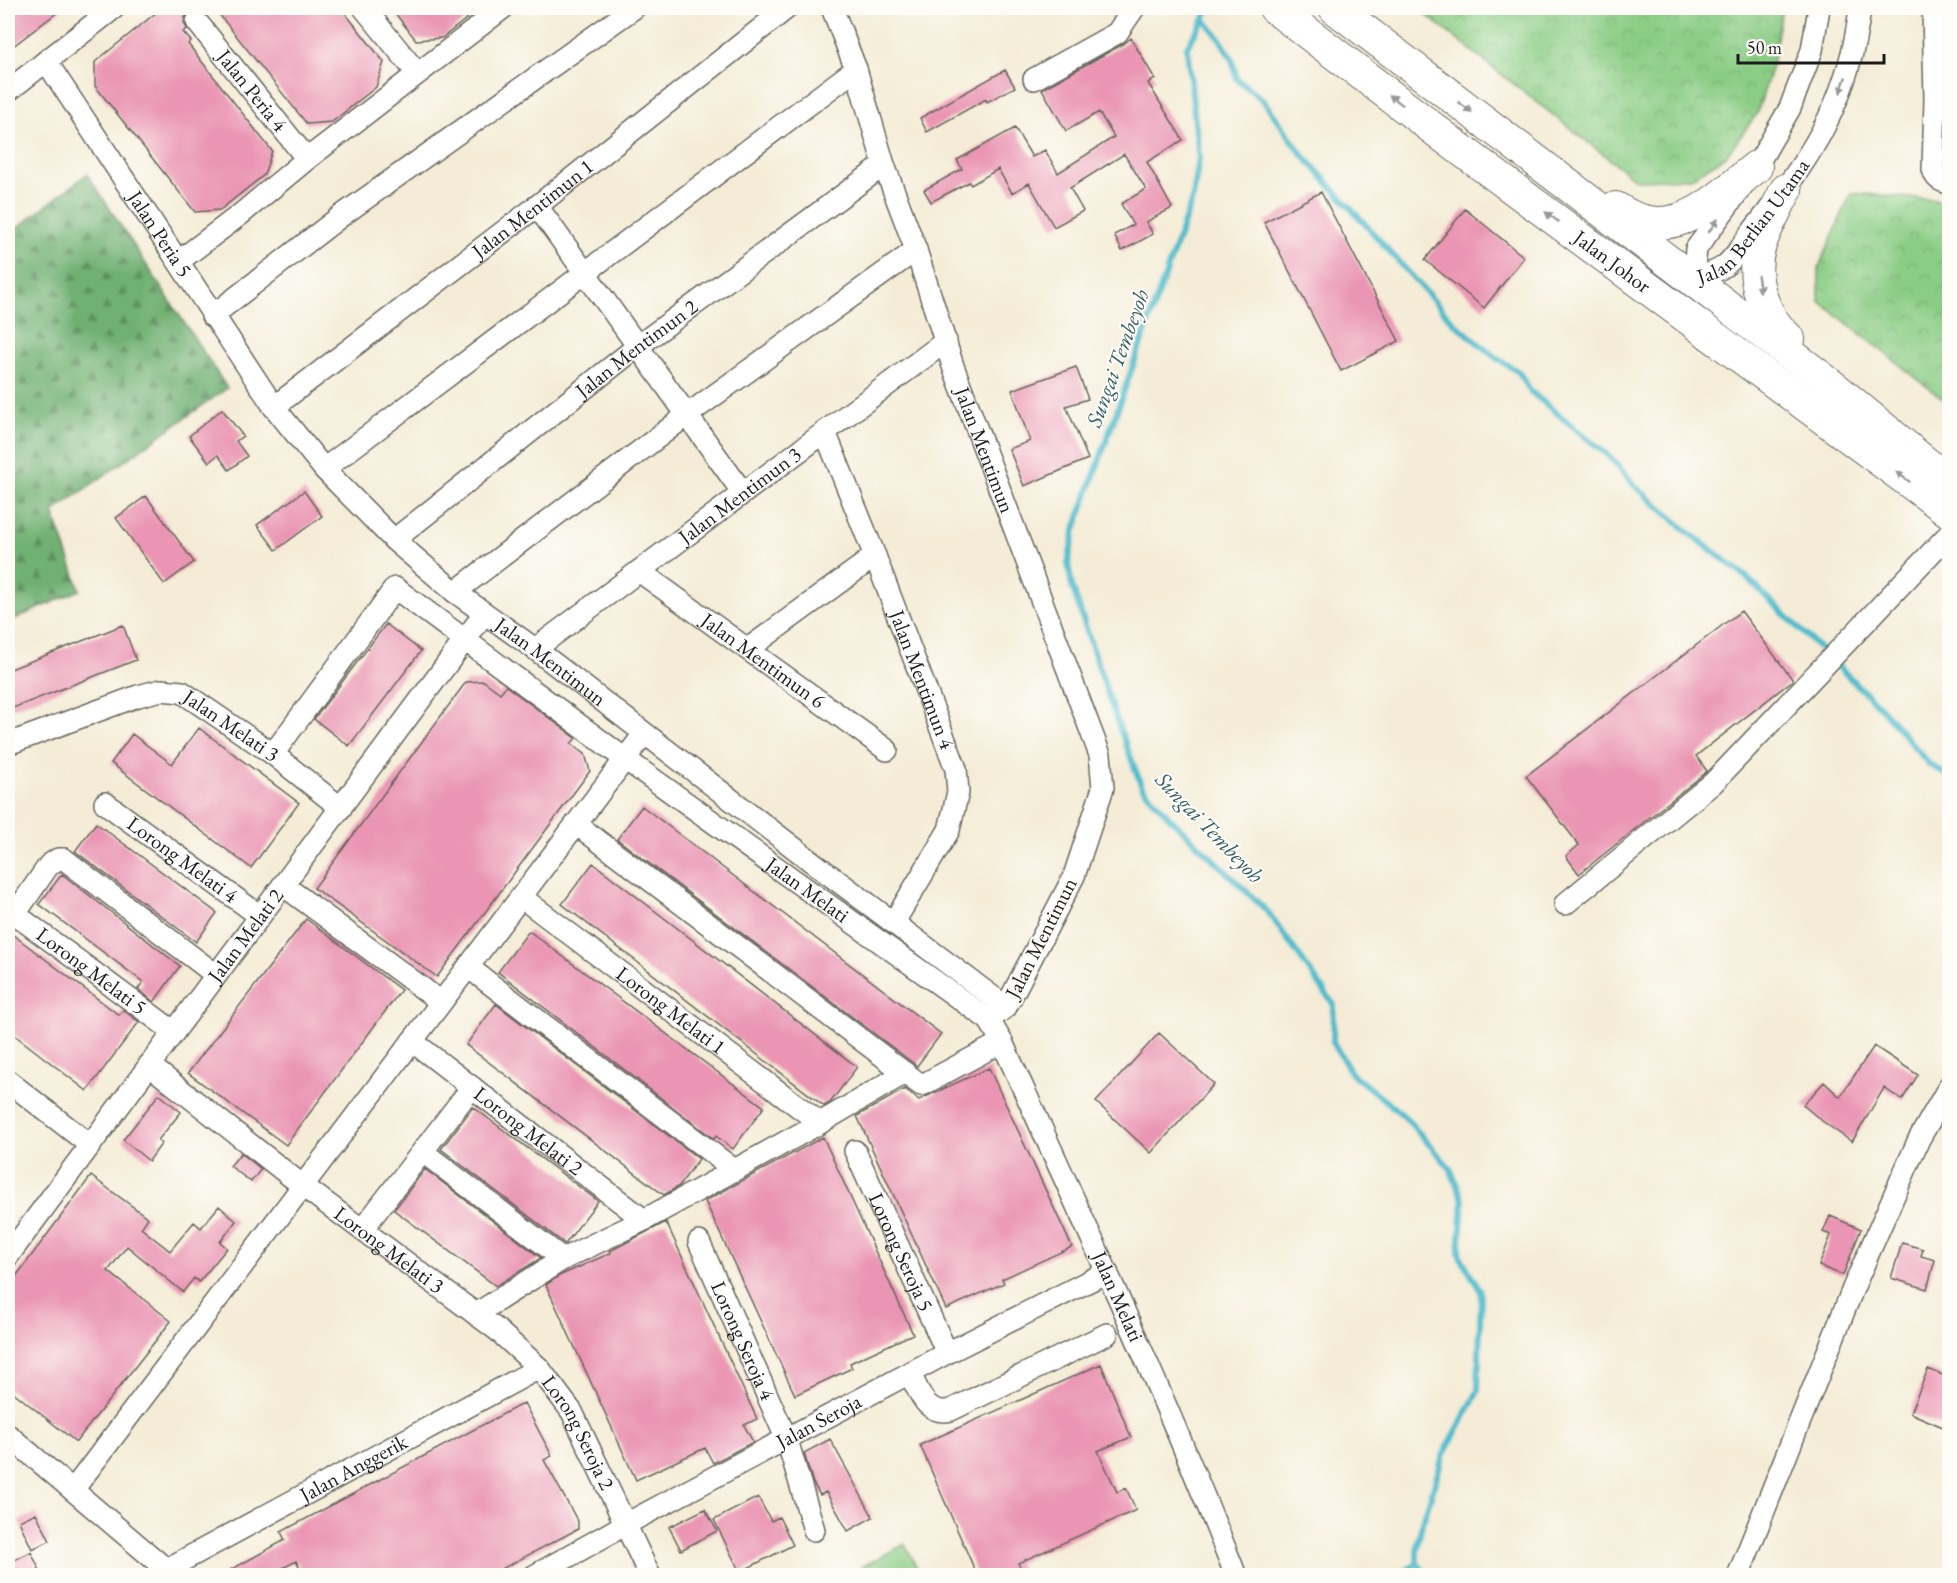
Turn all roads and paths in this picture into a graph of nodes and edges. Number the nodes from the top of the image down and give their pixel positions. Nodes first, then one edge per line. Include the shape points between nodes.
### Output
1 (114, 8) edge
2 (364, 8) edge
3 (503, 8) edge
4 (634, 8) edge
5 (787, 8) edge
6 (832, 8) edge
7 (1134, 8) edge
8 (1275, 8) edge
9 (1335, 8) edge
10 (1819, 8) edge
11 (1860, 8) edge
12 (1939, 10) edge
13 (197, 22) dead end
14 (46, 61) junction
15 (856, 69) junction
16 (417, 74) junction
17 (1034, 79) dead end
18 (8, 91) edge
19 (1942, 100) edge
20 (307, 159) junction
21 (884, 165) junction
22 (1756, 167) junction
23 (1557, 178) junction
24 (1950, 183) edge
25 (1786, 190) junction
26 (537, 206) junction
27 (916, 250) junction
28 (179, 261) junction
29 (1616, 264) junction
30 (585, 274) junction
31 (1693, 279) junction
32 (212, 316) junction
33 (946, 342) junction
34 (638, 346) junction
35 (1730, 350) junction
36 (1836, 388) junction
37 (273, 407) junction
38 (687, 415) junction
39 (825, 432) junction
40 (324, 469) junction
41 (1950, 483) edge
42 (743, 493) junction
43 (1950, 512) edge
44 (1950, 533) edge
45 (394, 540) junction
46 (875, 556) junction
47 (639, 571) junction
48 (455, 592) junction
49 (484, 614) junction
50 (465, 640) junction
51 (535, 649) junction
52 (748, 649) junction
53 (644, 734) junction
54 (8, 744) edge
55 (887, 750) dead end
56 (273, 754) junction
57 (625, 759) junction
58 (105, 803) dead end
59 (341, 808) junction
60 (576, 824) junction
61 (283, 885) junction
62 (521, 897) junction
63 (1565, 904) dead end
64 (11, 911) edge
65 (260, 916) junction
66 (894, 922) junction
67 (468, 967) junction
68 (216, 975) junction
69 (441, 1002) junction
70 (1006, 1007) junction
71 (989, 1020) junction
72 (174, 1032) junction
73 (412, 1041) junction
74 (1002, 1042) junction
75 (149, 1065) junction
76 (905, 1073) junction
77 (8, 1081) edge
78 (1950, 1085) edge
79 (472, 1087) junction
80 (820, 1123) junction
81 (90, 1145) junction
82 (855, 1150) dead end
83 (423, 1152) junction
84 (733, 1169) junction
85 (303, 1186) junction
86 (644, 1220) junction
87 (362, 1230) junction
88 (699, 1242) dead end
89 (8, 1256) edge
90 (562, 1259) junction
91 (1107, 1272) junction
92 (476, 1314) junction
93 (1107, 1334) dead end
94 (947, 1353) junction
95 (538, 1368) junction
96 (910, 1374) junction
97 (8, 1435) edge
98 (787, 1440) junction
99 (73, 1490) junction
100 (626, 1524) junction
101 (814, 1530) dead end
102 (171, 1572) edge
103 (534, 1575) edge
104 (650, 1575) edge
105 (1236, 1575) edge
106 (1738, 1575) edge

1 - 14 street
2 - 16 street
3 - 16 street
4 - 32 street via 341,216
5 - 26 street, Jalan Mentimun 1
6 - 15 street, Jalan Mentimun
7 - 17 street via 1113,36
29 -> 8 highway, Jalan Johor
9 -> 23 highway, Jalan Johor
10 - 22 street, Jalan Berlian Utama via 1801,84
11 -> 25 street, Jalan Berlian Utama via 1836,105
12 - 19 street
13 - 20 street, Jalan Peria 4
14 - 18 street
14 - 28 street, Jalan Peria 5
15 - 21 street, Jalan Mentimun
15 - 30 street
16 - 20 street
19 - 24 street via 1933,169 1938,179
20 - 28 street
21 - 27 street, Jalan Mentimun
21 - 34 street, Jalan Mentimun 2
22 - 23 highway via 1701,211 1663,223 1635,218 1593,192
31 -> 22 street, Jalan Berlian Utama via 1696,249
23 - 31 highway, Jalan Johor
25 - 31 street, Jalan Berlian Utama via 1725,267
25 -> 36 highway via 1760,246 1757,272 1761,297 1776,326 1807,353
26 - 30 street
26 - 37 street, Jalan Mentimun 1
27 - 33 street, Jalan Mentimun
27 - 38 street
28 - 32 street, Jalan Peria 5
29 - 31 highway via 1673,284
29 - 35 highway, Jalan Johor
30 - 34 street
30 - 40 street
31 - 35 highway via 1699,304
31 - 36 highway, Jalan Johor
32 - 37 street, Jalan Peria 5
33 - 39 street, Jalan Mentimun 3
33 - 70 street, Jalan Mentimun via 1100,755 1103,788 1074,876
34 - 38 street
34 - 45 street, Jalan Mentimun 2
43 -> 35 highway, Jalan Johor
36 - 41 highway, Jalan Johor
37 - 40 street, Jalan Mentimun
38 - 42 street
38 - 48 street
39 - 42 street, Jalan Mentimun 3
39 - 46 street, Jalan Mentimun 4
40 - 45 street, Jalan Mentimun
42 - 47 street, Jalan Mentimun 3
44 - 63 street via 1713,783
45 - 48 street, Jalan Mentimun
46 - 52 street
46 - 66 street, Jalan Mentimun 4 via 956,769 958,792 949,830
47 - 51 street, Jalan Mentimun 3
47 - 52 street, Jalan Mentimun 6
48 - 49 street, Jalan Mentimun
49 - 50 street, Jalan Melati 2
49 - 51 street, Jalan Mentimun
50 - 56 street, Jalan Melati via 395,588
50 - 57 street, Jalan Melati
50 - 59 street, Jalan Melati 2
51 - 53 street, Jalan Mentimun
52 - 55 street, Jalan Mentimun 6
53 - 57 street
53 - 66 street, Jalan Mentimun
54 - 56 street, Jalan Melati 3 via 161,690 182,692
56 - 59 street, Jalan Melati 3
57 - 60 street
57 - 71 street, Jalan Melati
58 - 65 street, Lorong Melati 4
59 - 61 street, Jalan Melati 2
60 - 62 street
60 - 76 street
61 - 65 street, Jalan Melati 2
61 - 69 street
62 - 67 street
62 - 80 street, Lorong Melati 1
64 - 68 street via 49,865 64,859
64 - 72 street, Lorong Melati 5
65 - 68 street, Jalan Melati 2
66 - 70 street, Jalan Mentimun
67 - 69 street
67 - 84 street
68 - 72 street, Jalan Melati 2
69 - 73 street
70 - 71 street
71 - 74 street, Jalan Melati
72 - 75 street, Jalan Melati 2
73 - 79 street, Lorong Melati 2
73 - 85 street
74 - 76 street via 921,1085
74 - 91 street, Jalan Melati
75 - 81 street, Jalan Melati 2
75 - 85 street, Lorong Melati 3
76 - 80 street
77 - 81 street
78 - 106 street via 1919,1139 1854,1286
79 - 83 street
79 - 86 street, Lorong Melati 2
80 - 84 street
81 - 89 street, Jalan Melati 2
82 - 94 street, Lorong Seroja 5
83 - 87 street
83 - 90 street
84 - 86 street
85 - 87 street, Lorong Melati 3
85 - 99 street
86 - 90 street
87 - 92 street, Lorong Melati 3
88 - 98 street, Lorong Seroja 4
90 - 92 street
91 - 94 street, Jalan Seroja
91 - 105 street, Jalan Melati
92 - 95 street, Lorong Seroja 2
93 - 96 street via 944,1412 929,1407
94 - 96 street, Jalan Seroja
95 - 100 street, Lorong Seroja 2 via 572,1412
95 - 102 street, Jalan Anggerik
96 - 98 street, Jalan Seroja
97 - 99 street
98 - 100 street, Jalan Seroja
98 - 101 street, Lorong Seroja 4
99 - 102 street
100 - 103 street, Jalan Seroja
100 - 104 street, Lorong Seroja 2

